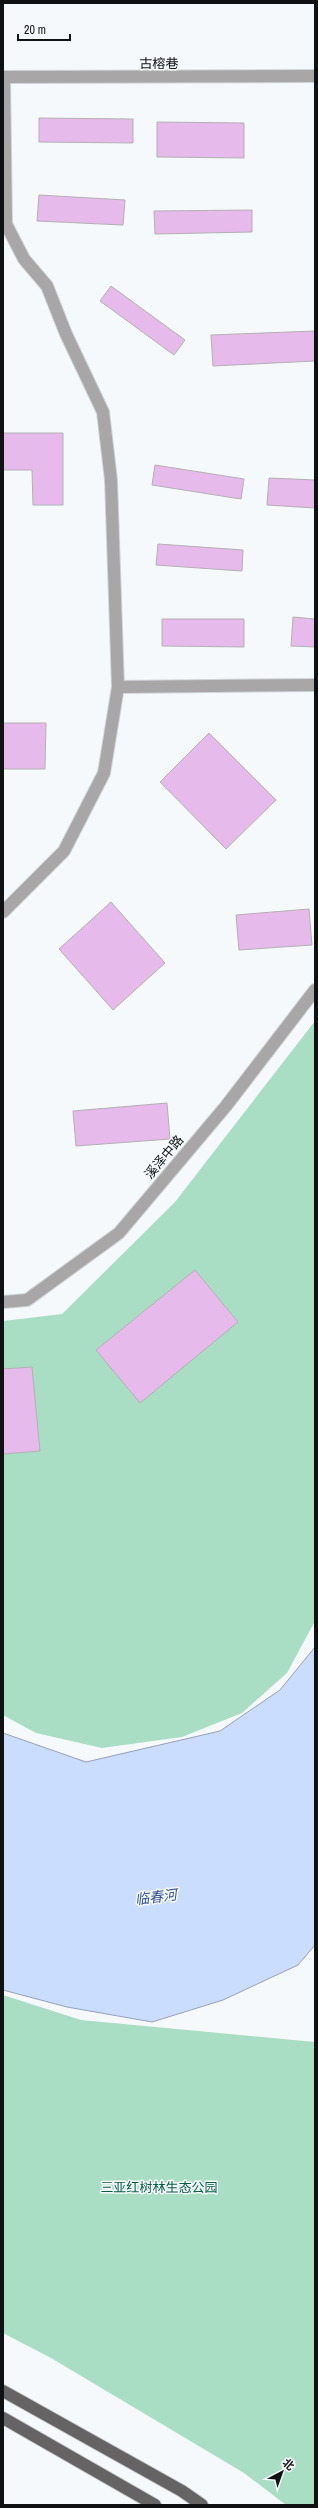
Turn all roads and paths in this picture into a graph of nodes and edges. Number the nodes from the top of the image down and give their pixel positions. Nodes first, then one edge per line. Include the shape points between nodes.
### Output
1 (315, 76) edge
2 (3, 77) edge
3 (315, 685) edge
4 (118, 687) junction
5 (3, 912) edge
6 (315, 990) edge
7 (3, 1302) edge
8 (3, 2391) edge
9 (3, 2418) edge
10 (155, 2505) edge
11 (202, 2505) edge

1 - 2 street, 古榕巷
2 - 4 street via 6,224 24,259 47,286 66,334 103,412 111,480
3 - 4 street
4 - 5 street via 104,773 64,851
6 - 7 street, 溪泽中路 via 226,1106 119,1233 27,1300
8 - 11 main road via 182,2491
9 - 10 main road

